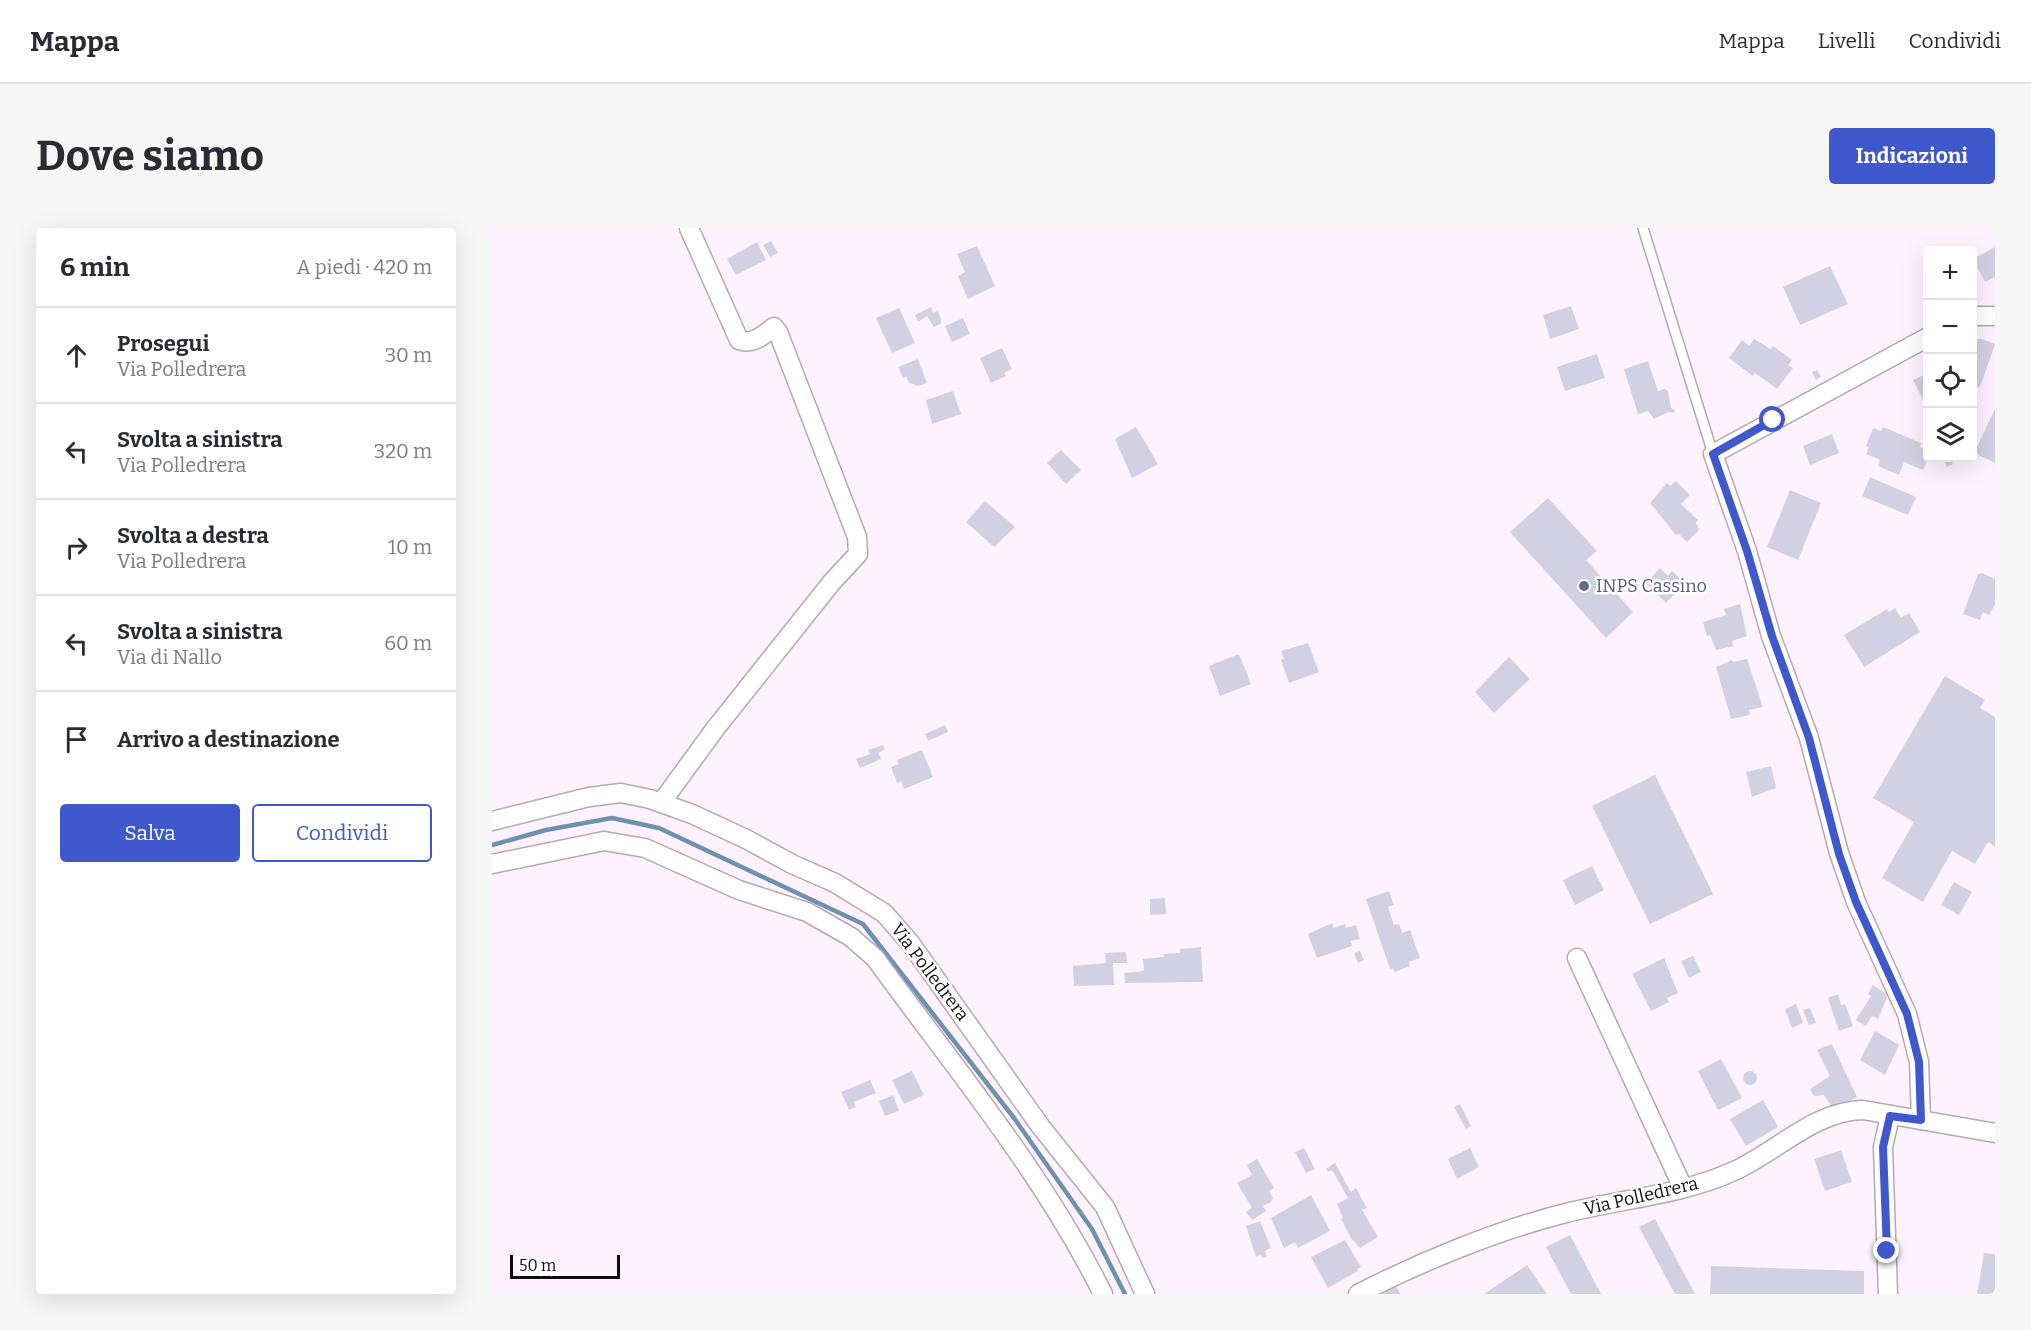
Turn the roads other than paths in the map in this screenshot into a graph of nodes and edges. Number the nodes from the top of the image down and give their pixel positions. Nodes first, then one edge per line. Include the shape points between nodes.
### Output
1 (689, 228) edge
2 (1643, 228) edge
3 (1977, 316) edge
4 (1995, 316) edge
5 (1923, 340) edge
6 (1713, 454) junction
7 (661, 803) junction
8 (492, 821) edge
9 (492, 864) edge
10 (1577, 958) dead end
11 (1890, 1116) junction
12 (1921, 1120) junction
13 (1995, 1134) edge
14 (1683, 1188) junction
15 (1103, 1294) edge
16 (1145, 1294) edge
17 (1358, 1294) edge
18 (1888, 1294) edge

1 - 7 street via 739,340 747,343 760,339 774,327 778,332 857,537 858,554 715,729
2 - 6 lane
3 - 4 street
5 - 6 street
6 - 12 street via 1809,738 1839,854 1856,902 1907,1014 1919,1062
7 - 8 street, Via Polledrera via 621,793
7 - 16 street, Via Polledrera via 836,883 884,913 1041,1127 1105,1207
9 - 15 street via 604,841 626,844 677,860 739,890 807,912 851,937 875,958 1032,1173 1077,1242
10 - 14 street
11 - 12 street, Via Polledrera
11 - 14 street, Via Polledrera via 1844,1110 1821,1118 1752,1162
11 - 18 street via 1883,1147
12 - 13 street, Via Polledrera
14 - 17 street, Via Polledrera via 1564,1213 1432,1261

